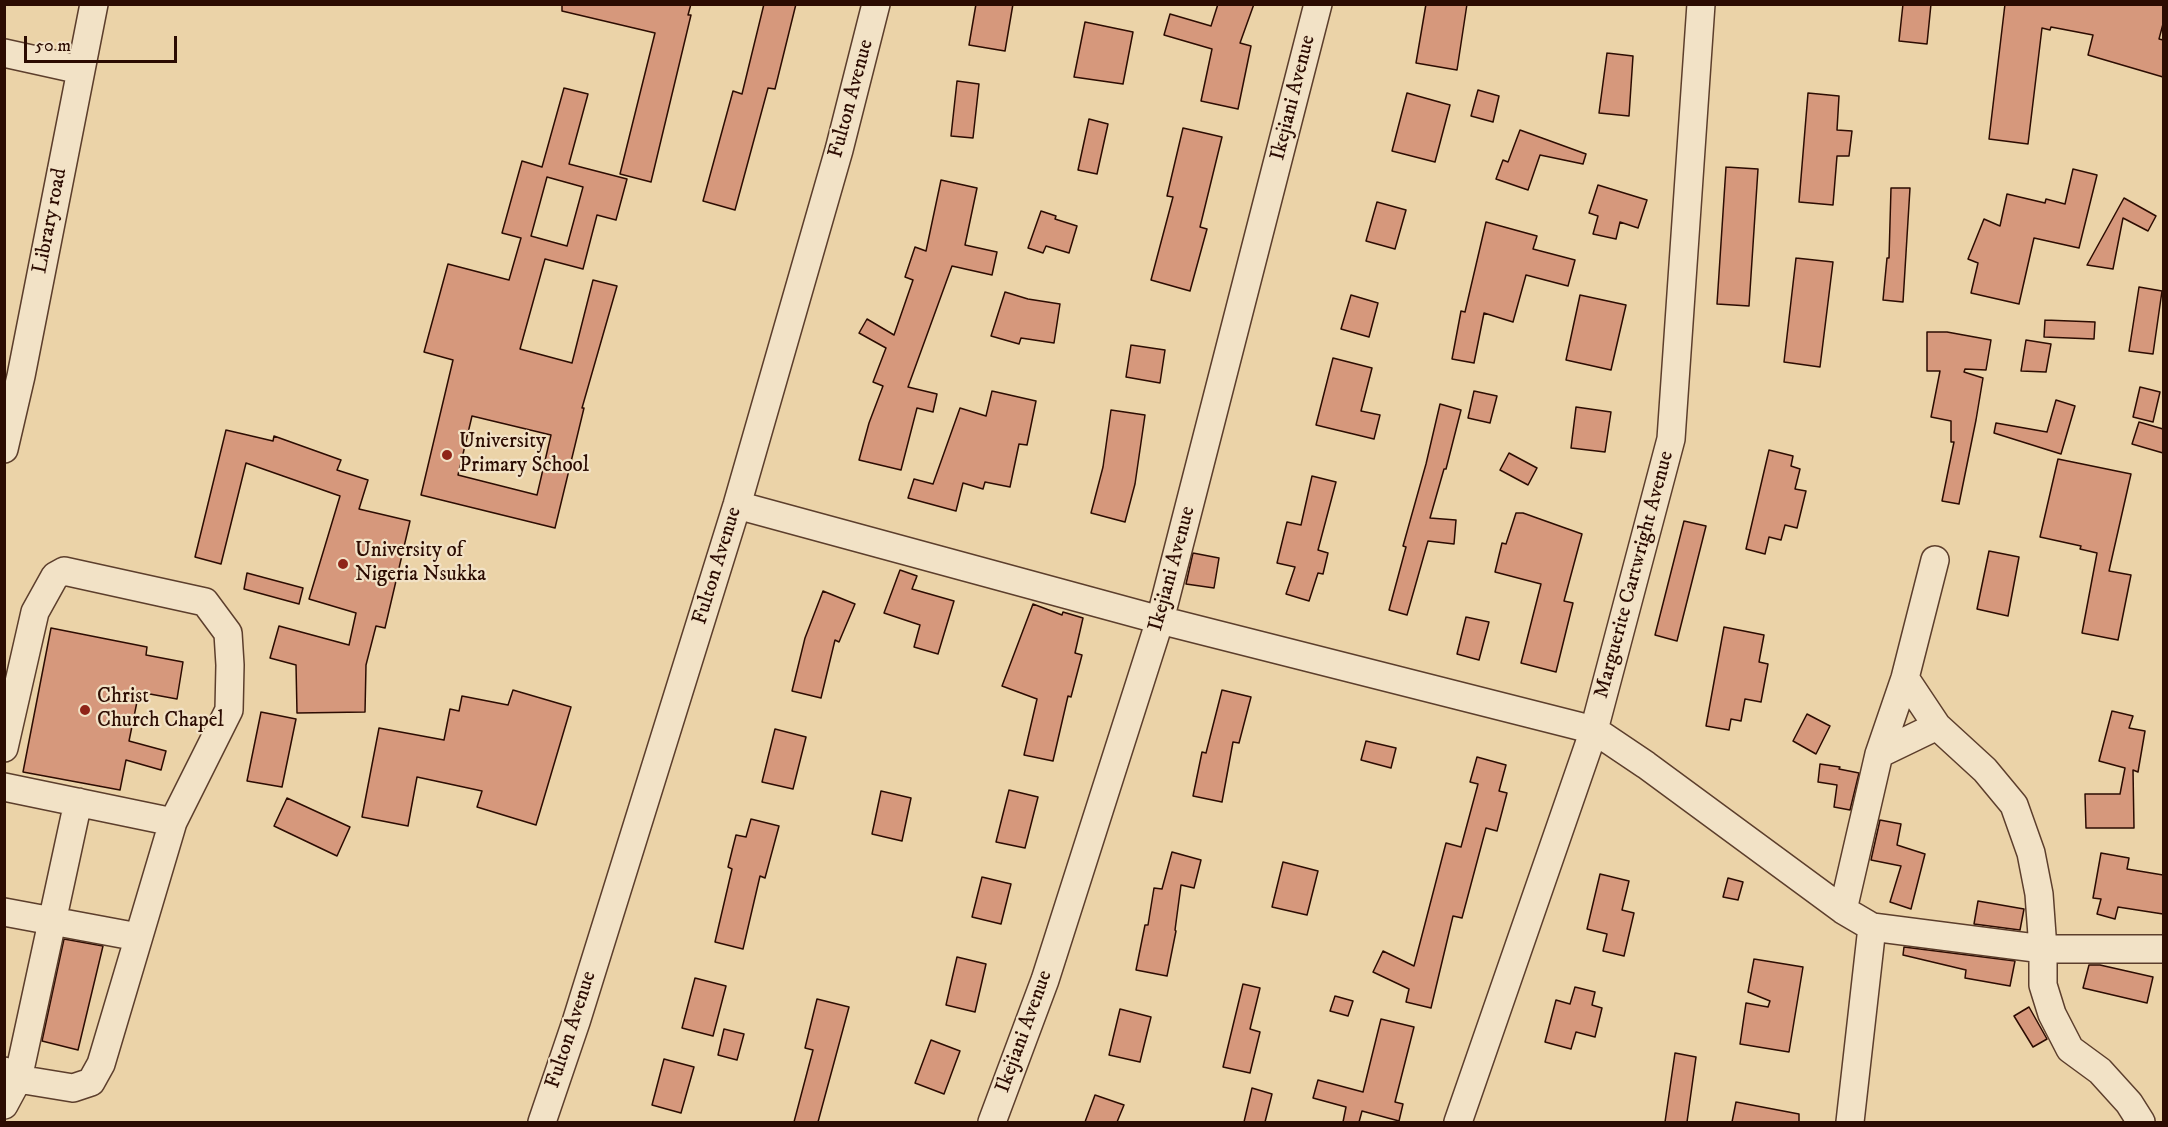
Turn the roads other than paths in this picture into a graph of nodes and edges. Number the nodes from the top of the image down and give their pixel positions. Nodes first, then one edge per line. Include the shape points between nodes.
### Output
1 (94, 4) edge
2 (876, 4) edge
3 (1318, 4) edge
4 (1701, 4) edge
5 (4, 53) edge
6 (81, 70) junction
7 (6, 437) edge
8 (737, 506) junction
9 (1935, 560) dead end
10 (1160, 620) junction
11 (1905, 678) junction
12 (1937, 726) junction
13 (1594, 730) junction
14 (4, 748) edge
15 (1880, 754) junction
16 (4, 787) edge
17 (78, 802) junction
18 (173, 822) junction
19 (1843, 910) junction
20 (4, 912) edge
21 (53, 921) junction
22 (1872, 927) junction
23 (138, 937) junction
24 (2043, 949) junction
25 (2163, 949) edge
26 (11, 1075) edge
27 (4, 1105) edge
28 (542, 1122) edge
29 (992, 1122) edge
30 (1458, 1122) edge
31 (1850, 1122) edge
32 (2140, 1122) edge

1 - 6 street, Library road
2 - 8 street, Fulton Avenue via 839,150
3 - 10 street, Ikejiani Avenue
4 - 13 street, Marguerite Cartwright Avenue via 1671,439
5 - 6 street
6 - 7 street, Library road
8 - 10 street
8 - 28 street, Fulton Avenue
9 - 11 street
10 - 13 street
10 - 29 street, Ikejiani Avenue via 1045,980
11 - 12 street
11 - 15 street
12 - 15 street
12 - 24 street via 1985,770 2014,805 2031,853
13 - 19 street
13 - 30 street, Marguerite Cartwright Avenue
14 - 18 street via 35,612 55,576 64,571 205,602 228,633 229,710
15 - 19 street
16 - 17 street
17 - 18 street
17 - 21 street
18 - 23 street
19 - 22 street
20 - 21 street
21 - 23 street
21 - 26 street
22 - 24 street
22 - 31 street
23 - 26 street via 101,1064 91,1082 74,1088
24 - 25 street
24 - 32 street via 2043,985 2070,1049 2100,1071 2129,1103
26 - 27 street

